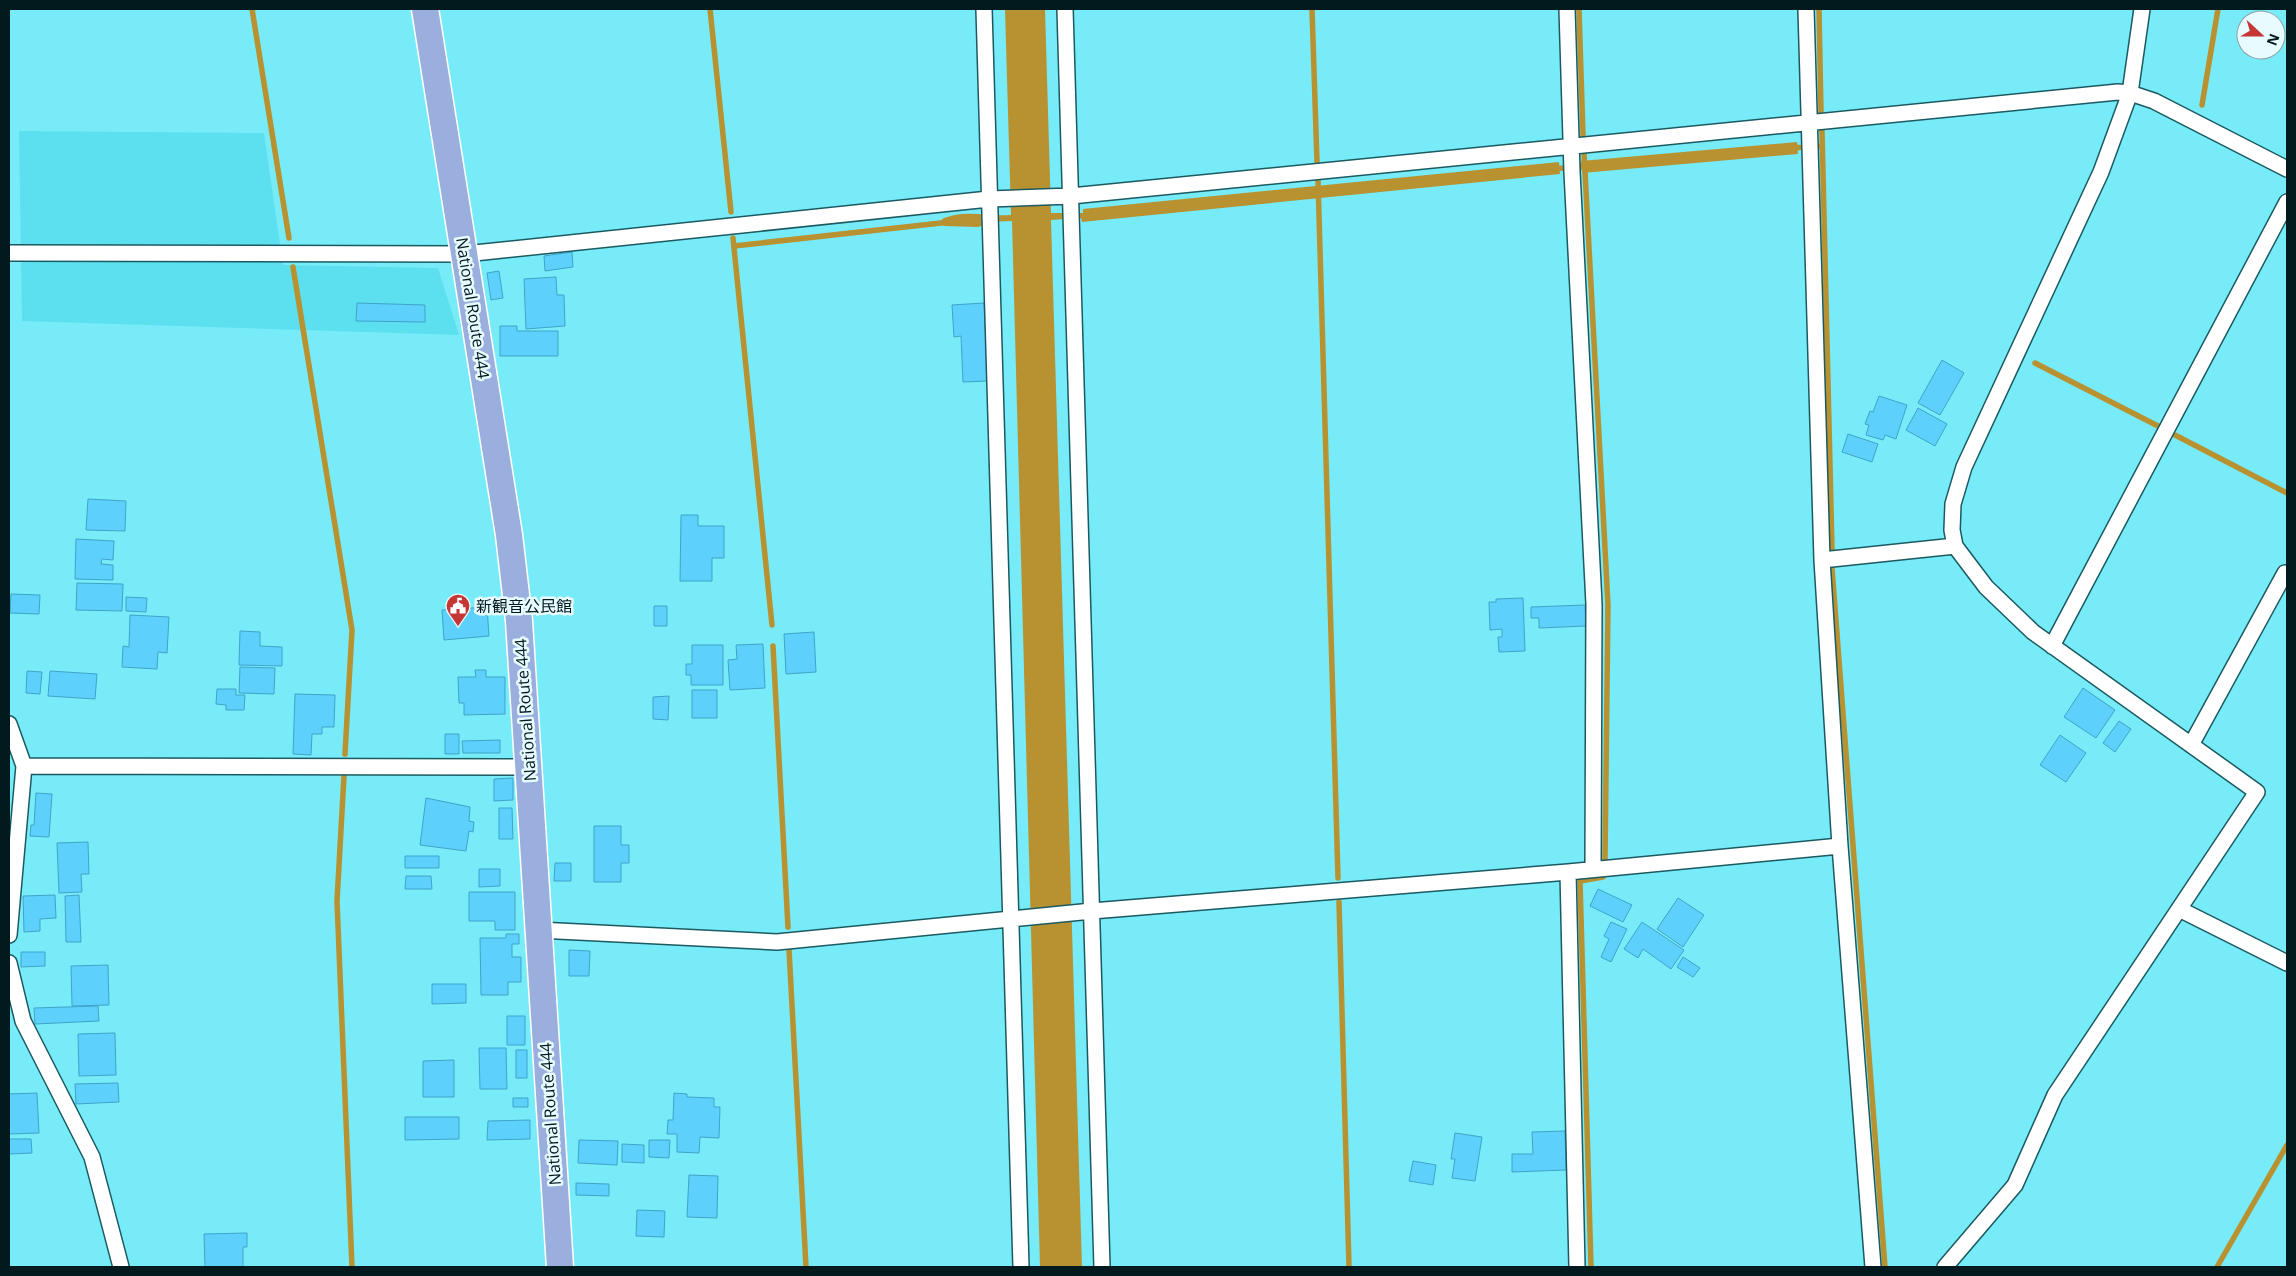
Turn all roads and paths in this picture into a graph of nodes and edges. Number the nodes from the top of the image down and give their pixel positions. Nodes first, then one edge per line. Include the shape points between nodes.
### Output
1 (425, 9) edge
2 (984, 9) edge
3 (1065, 9) edge
4 (1567, 9) edge
5 (1806, 9) edge
6 (2142, 9) edge
7 (2130, 93) junction
8 (1809, 123) junction
9 (1571, 159) junction
10 (2287, 169) edge
11 (2287, 202) edge
12 (1068, 206) junction
13 (993, 209) junction
14 (9, 253) edge
15 (465, 254) junction
16 (1955, 546) junction
17 (1822, 560) junction
18 (2287, 574) edge
19 (2052, 646) junction
20 (9, 724) edge
21 (2191, 745) junction
22 (24, 766) junction
23 (529, 767) junction
24 (1840, 846) junction
25 (1593, 869) junction
26 (1568, 872) junction
27 (2179, 909) junction
28 (1086, 912) junction
29 (10, 917) edge
30 (1018, 919) junction
31 (538, 930) junction
32 (9, 934) edge
33 (9, 963) edge
34 (2287, 963) edge
35 (121, 1267) edge
36 (560, 1267) edge
37 (1022, 1267) edge
38 (1102, 1267) edge
39 (1577, 1267) edge
40 (1872, 1267) edge
41 (1945, 1267) edge

1 - 15 highway, National Route 444
2 - 13 street
3 - 12 street
4 - 9 street
5 - 8 street
6 - 7 street
7 - 8 street
7 - 10 street via 2154,101
7 - 16 street via 2101,172 1964,467 1953,504
8 - 9 street
8 - 17 street
9 - 12 street
9 - 25 street via 1594,604
11 - 19 street
12 - 13 street
12 - 28 street
13 - 15 street
13 - 30 street
14 - 15 street
15 - 23 highway, National Route 444 via 509,536 519,621
16 - 17 street
16 - 19 street via 1986,587
17 - 24 street
18 - 21 street
19 - 21 street
20 - 22 street
21 - 27 street via 2257,792
22 - 23 street
22 - 29 street
23 - 31 highway, National Route 444
24 - 25 street
24 - 40 street
25 - 26 street
26 - 28 street
26 - 39 street
27 - 34 street
27 - 41 street via 2054,1095 2015,1185
28 - 30 street
28 - 38 street
29 - 32 street
30 - 31 street via 777,942
30 - 37 street
31 - 36 highway, National Route 444
33 - 35 street via 22,1021 92,1157

